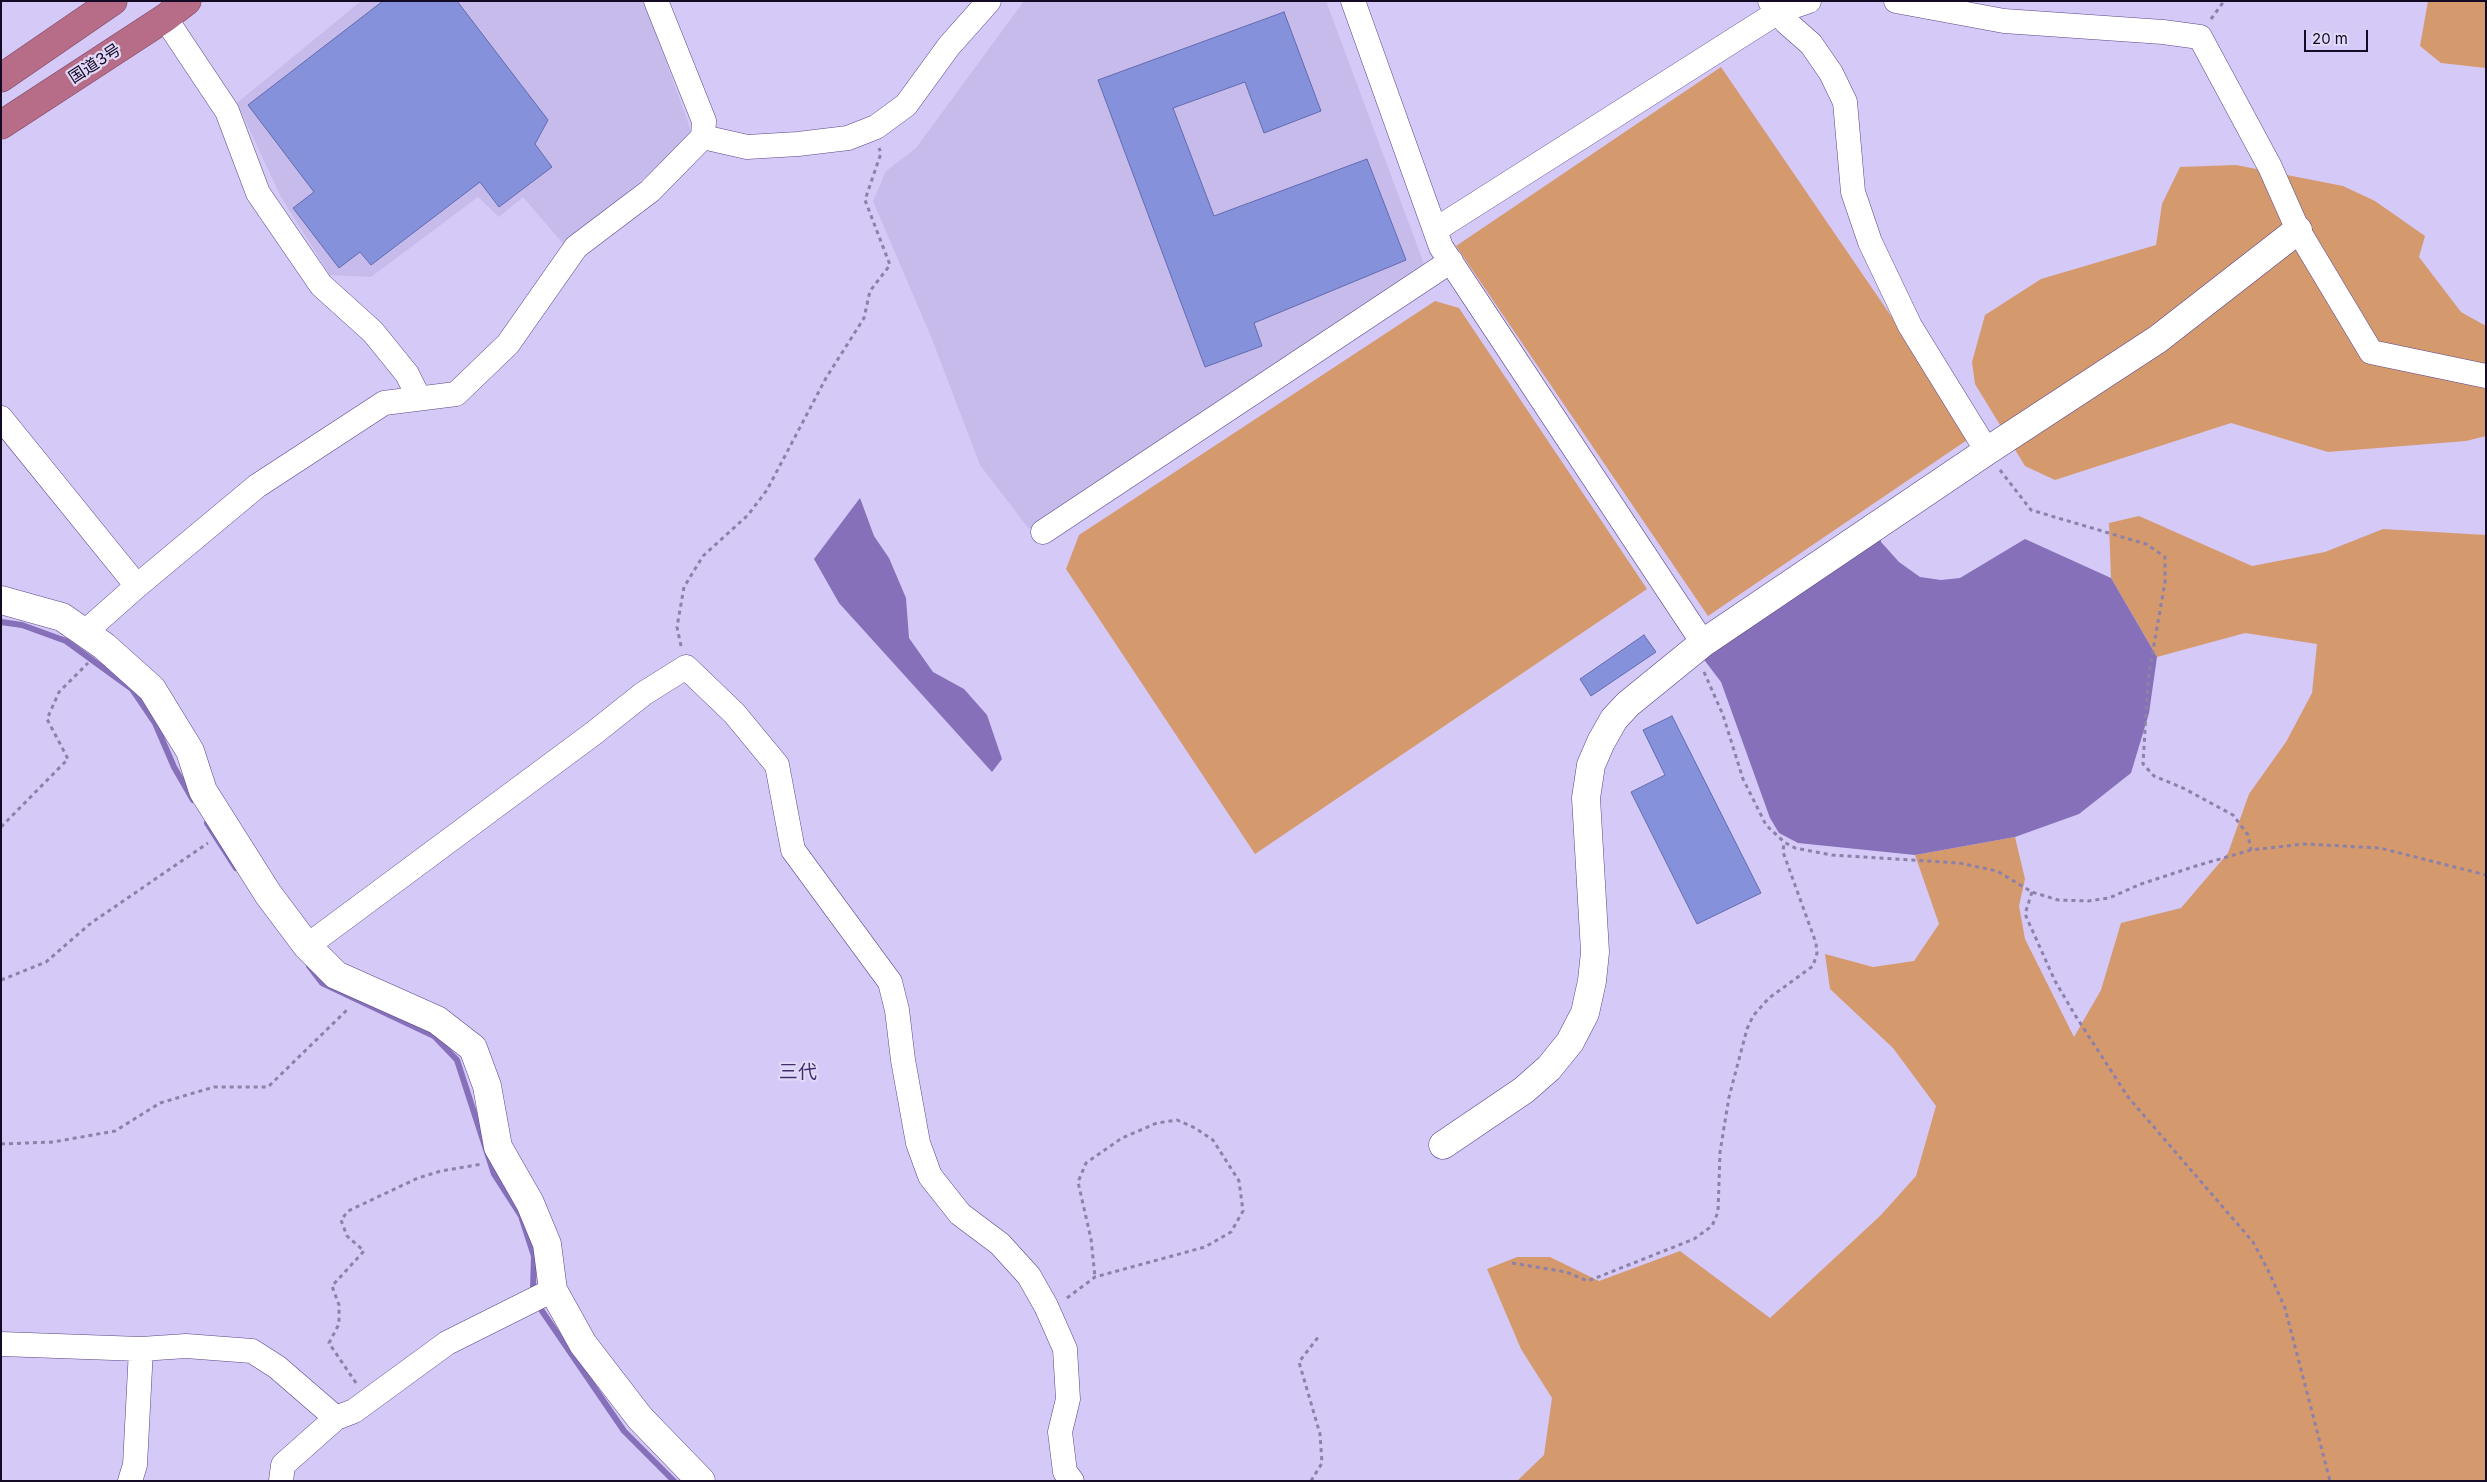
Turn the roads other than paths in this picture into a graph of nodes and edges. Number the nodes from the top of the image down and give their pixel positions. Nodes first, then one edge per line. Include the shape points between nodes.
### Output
1 (112, 1) edge
2 (187, 1) edge
3 (656, 1) edge
4 (1353, 1) edge
5 (1809, 1) edge
6 (1896, 1) edge
7 (979, 6) edge
8 (1774, 7) edge
9 (165, 18) junction
10 (1, 78) edge
11 (1, 125) edge
12 (703, 138) junction
13 (1435, 230) junction
14 (2298, 230) junction
15 (1451, 261) junction
16 (2486, 376) edge
17 (419, 398) junction
18 (1, 418) edge
19 (1987, 451) junction
20 (1043, 532) dead end
21 (137, 586) junction
22 (1, 600) edge
23 (95, 639) junction
24 (1696, 649) junction
25 (306, 946) junction
26 (1443, 1145) dead end
27 (553, 1290) junction
28 (1, 1344) edge
29 (141, 1349) junction
30 (336, 1418) junction
31 (130, 1481) edge
32 (281, 1481) edge
33 (701, 1481) edge
34 (1072, 1481) edge

1 - 10 highway
2 - 9 highway, 国道3号
3 - 12 street via 704,121
4 - 13 street
5 - 8 street
6 - 14 street via 2004,21 2163,32 2200,38 2270,167
7 - 12 street via 906,104 870,129 848,138 747,147
8 - 13 street
8 - 19 street via 1811,44 1831,73 1845,102 1853,192 1870,242 1910,326
9 - 11 highway, 国道3号
9 - 17 street via 227,111 258,193 321,285 373,332 407,374
12 - 17 street via 650,191 576,247 508,344 456,394
13 - 15 street
14 - 16 street via 2371,352
14 - 19 street via 2158,339
15 - 20 street
15 - 24 street
17 - 21 street via 384,403 265,480
18 - 21 street
19 - 24 street
21 - 23 street
22 - 23 street via 62,617
23 - 25 street via 152,689 190,751 203,791 268,894
24 - 26 street via 1628,704 1614,720 1591,765 1586,798 1595,952 1585,1012 1570,1042 1549,1068 1524,1090
25 - 27 street via 336,975 437,1020 473,1048 487,1086 498,1147 530,1203 547,1244
25 - 34 street via 643,694 686,667 734,713 777,765 793,850 890,982 918,1143 930,1176 960,1214 1000,1244 1029,1276 1048,1312 1065,1349 1068,1399 1060,1432 1065,1472
27 - 30 street via 447,1343 354,1411
27 - 33 street via 583,1344 640,1418
28 - 29 street
29 - 30 street via 186,1346 252,1351 277,1367
29 - 31 street via 136,1465
30 - 32 street via 283,1465

